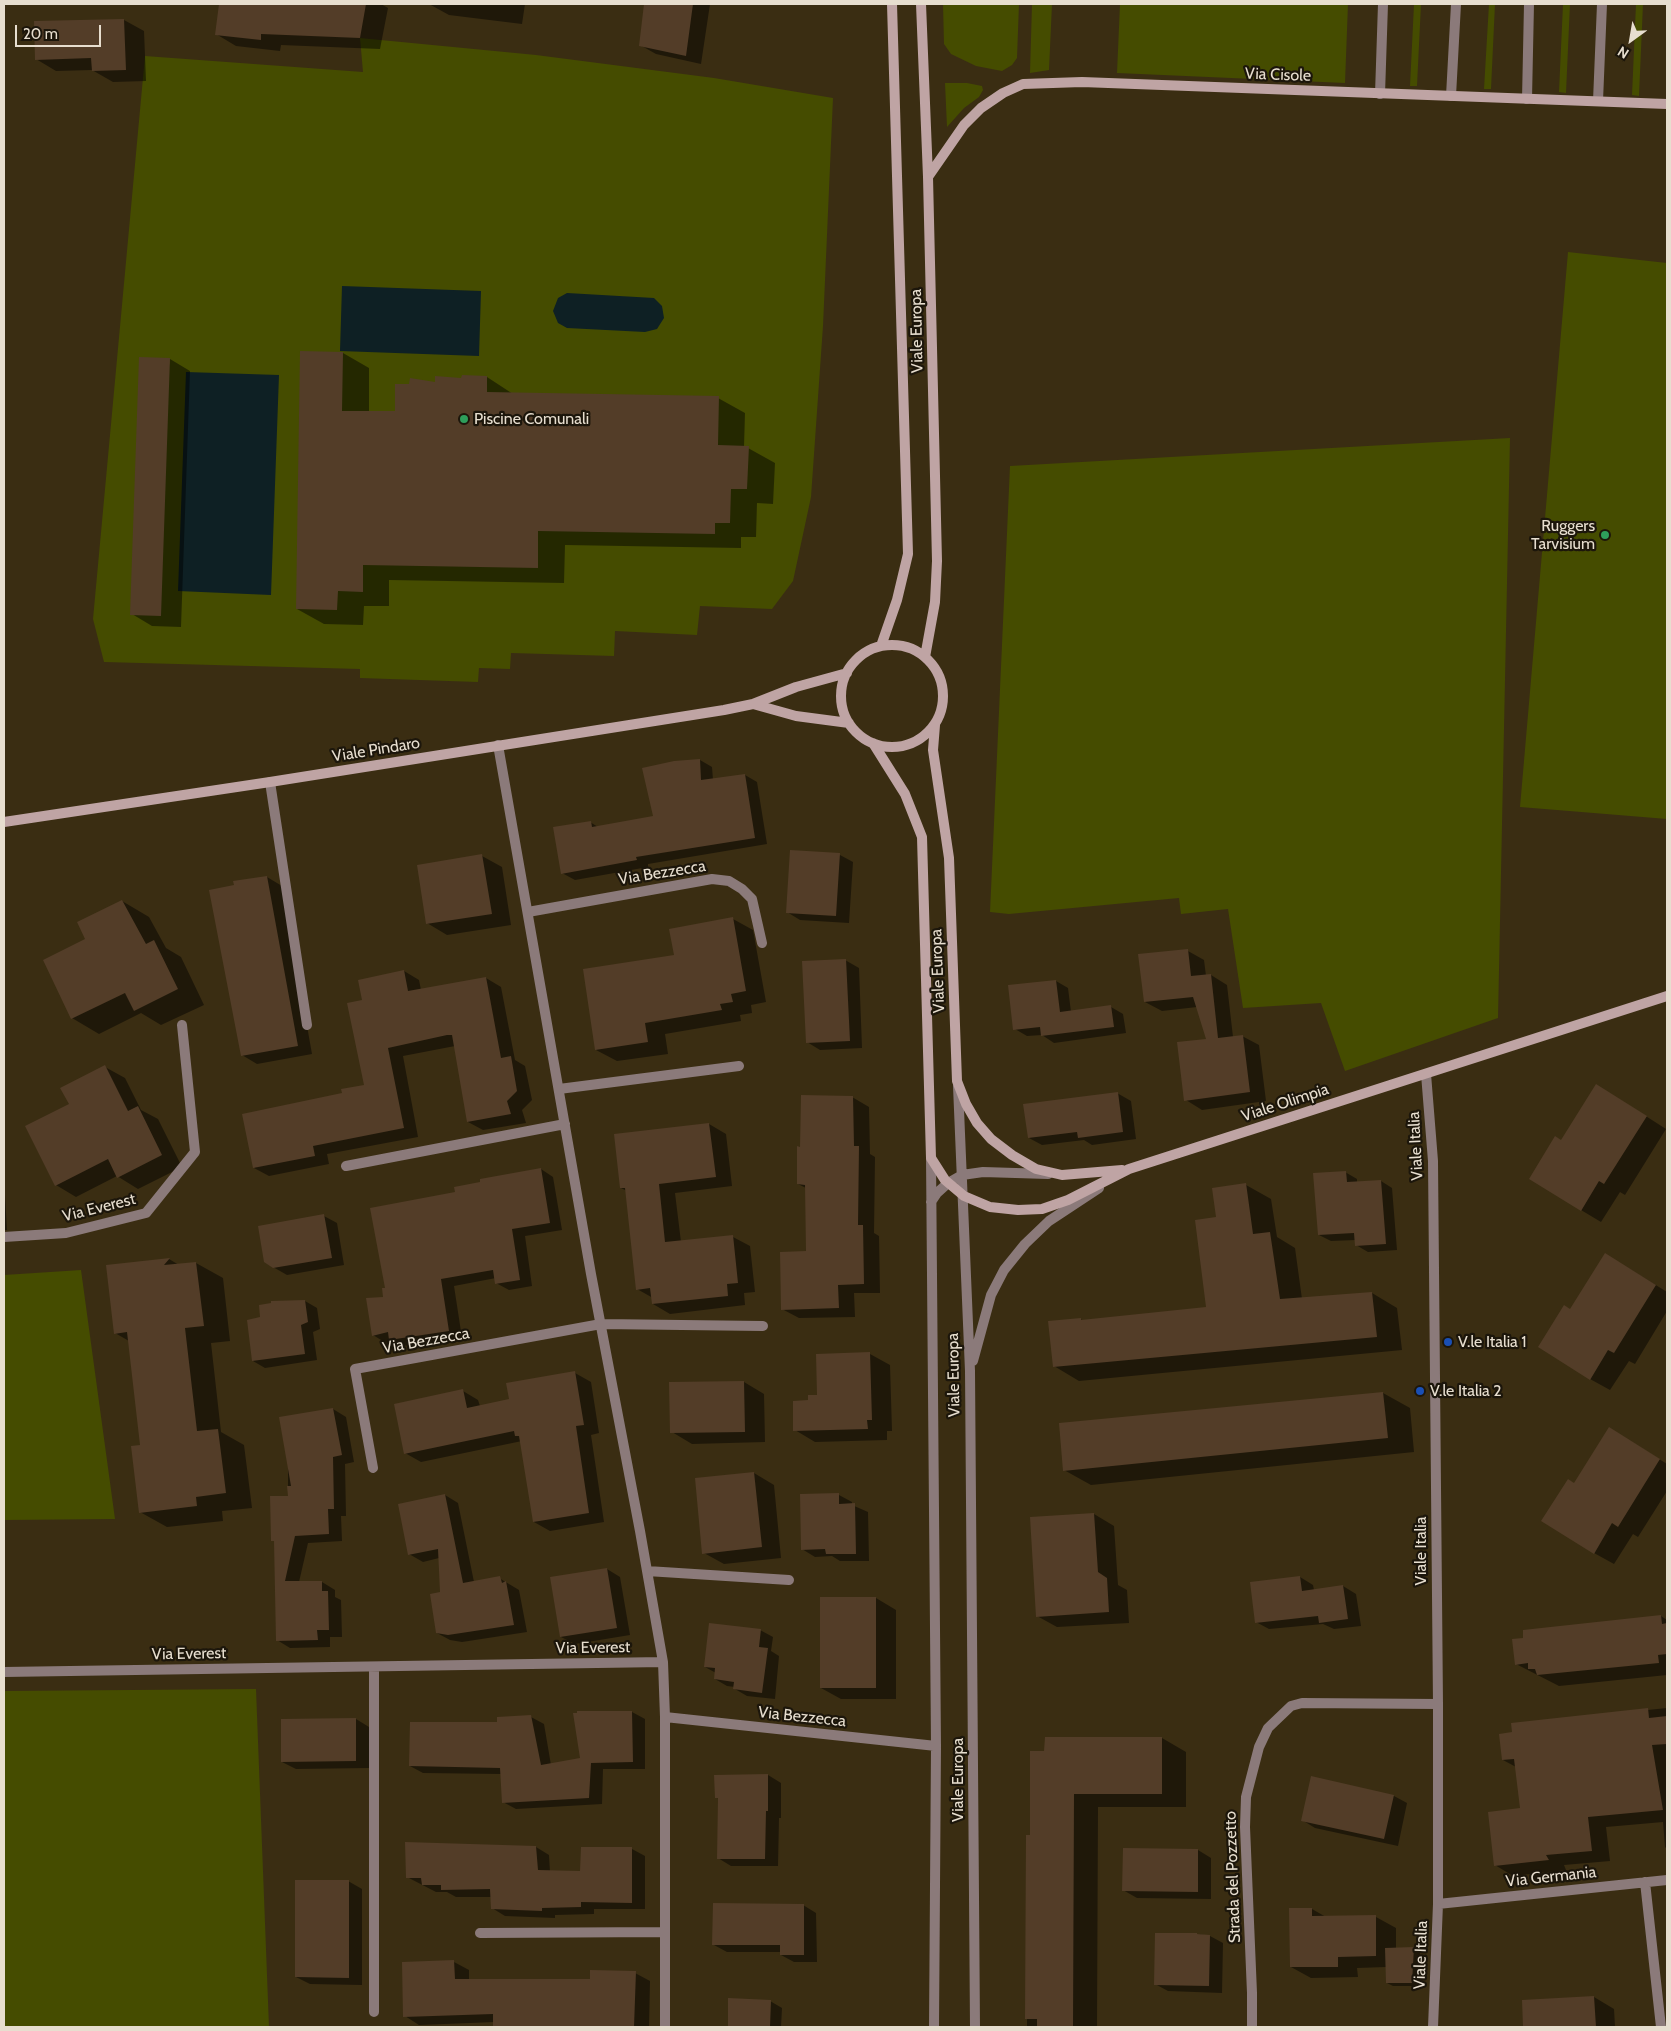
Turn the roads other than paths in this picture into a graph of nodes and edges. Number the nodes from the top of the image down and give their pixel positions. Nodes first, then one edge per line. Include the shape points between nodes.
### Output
1 (892, 4) edge
2 (921, 4) edge
3 (1383, 4) edge
4 (1456, 4) edge
5 (1529, 4) edge
6 (1602, 4) edge
7 (1380, 94) junction
8 (1451, 96) junction
9 (1526, 98) junction
10 (1598, 101) junction
11 (1667, 104) edge
12 (928, 177) junction
13 (881, 646) junction
14 (925, 657) junction
15 (847, 673) junction
16 (753, 704) junction
17 (849, 722) junction
18 (935, 724) junction
19 (873, 743) junction
20 (498, 745) junction
21 (270, 782) junction
22 (4, 822) edge
23 (528, 912) junction
24 (762, 943) dead end
25 (1667, 996) edge
26 (182, 1025) dead end
27 (307, 1025) dead end
28 (739, 1066) dead end
29 (1426, 1074) junction
30 (957, 1081) junction
31 (559, 1089) junction
32 (565, 1124) junction
33 (931, 1158) junction
34 (346, 1166) dead end
35 (1128, 1169) junction
36 (962, 1175) junction
37 (1062, 1175) junction
38 (948, 1183) junction
39 (964, 1196) junction
40 (931, 1203) junction
41 (4, 1237) edge
42 (601, 1324) junction
43 (763, 1326) dead end
44 (970, 1371) junction
45 (374, 1468) dead end
46 (647, 1571) junction
47 (789, 1580) dead end
48 (662, 1662) junction
49 (374, 1667) junction
50 (4, 1672) edge
51 (1438, 1704) junction
52 (666, 1717) junction
53 (936, 1746) junction
54 (1667, 1880) edge
55 (1646, 1882) junction
56 (1438, 1904) junction
57 (665, 1932) junction
58 (480, 1933) dead end
59 (374, 2012) dead end
60 (665, 2027) edge
61 (934, 2027) edge
62 (976, 2027) edge
63 (1252, 2027) edge
64 (1433, 2027) edge
65 (1661, 2027) edge

1 - 13 street, Viale Europa via 908,554
2 - 12 street, Viale Europa
3 - 7 street
4 - 8 street
5 - 9 street
6 - 10 street
7 - 8 street, Via Cisole
7 - 12 street, Via Cisole via 1082,82 1023,84 981,108 964,124
8 - 9 street, Via Cisole
9 - 10 street, Via Cisole
10 - 11 street, Via Cisole
12 - 14 street, Viale Europa via 937,562 935,602
13 - 14 street via 897,645
13 - 15 street via 867,652
14 - 18 street, Viale Europa via 935,668 944,696
15 - 16 street, Viale Pindaro via 796,687
15 - 17 street, Viale Europa via 842,689 842,707
16 - 17 street, Viale Pindaro via 796,716
16 - 20 street, Viale Pindaro
17 - 19 street, Viale Europa via 859,735
18 - 19 street, Viale Europa via 923,737 907,745 890,747
18 - 30 street, Viale Europa via 933,750 950,858
19 - 33 street, Viale Europa via 905,794 922,837
20 - 21 street, Viale Pindaro
20 - 23 street
21 - 22 street, Viale Pindaro
21 - 27 street
23 - 24 street, Via Bezzecca via 712,879 729,881 752,899
23 - 31 street
25 - 29 street, Viale Olimpia
26 - 41 street, Via Everest via 195,1152 146,1213 66,1233
28 - 31 street
29 - 35 street, Viale Olimpia
29 - 51 street, Viale Italia via 1433,1161
30 - 36 street, Viale Europa
30 - 37 street via 977,1123 991,1139 1036,1169
31 - 32 street
32 - 34 street
32 - 42 street
33 - 38 street, Viale Olimpia
33 - 40 street, Viale Europa
35 - 37 street
35 - 39 street, Viale Olimpia via 1068,1200 1042,1209 990,1207
35 - 44 street via 1049,1221 1004,1270 991,1295
36 - 37 street via 983,1172
36 - 38 street
36 - 39 street, Viale Europa
38 - 39 street, Viale Olimpia
38 - 40 street
39 - 44 street, Viale Europa
40 - 53 street, Viale Europa
42 - 43 street, Via Bezzecca
42 - 45 street, Via Bezzecca via 356,1369
42 - 46 street
44 - 62 street, Viale Europa
46 - 47 street
46 - 48 street
48 - 49 street, Via Everest
48 - 52 street
49 - 50 street, Via Everest
49 - 59 street
51 - 56 street, Viale Italia
51 - 63 street, Strada del Pozzetto via 1302,1703 1291,1706 1268,1728 1259,1747 1246,1797
52 - 53 street, Via Bezzecca
52 - 57 street
53 - 61 street, Viale Europa
54 - 55 street, Via Germania
55 - 56 street, Via Germania
55 - 65 street
56 - 64 street, Viale Italia
57 - 58 street
57 - 60 street

